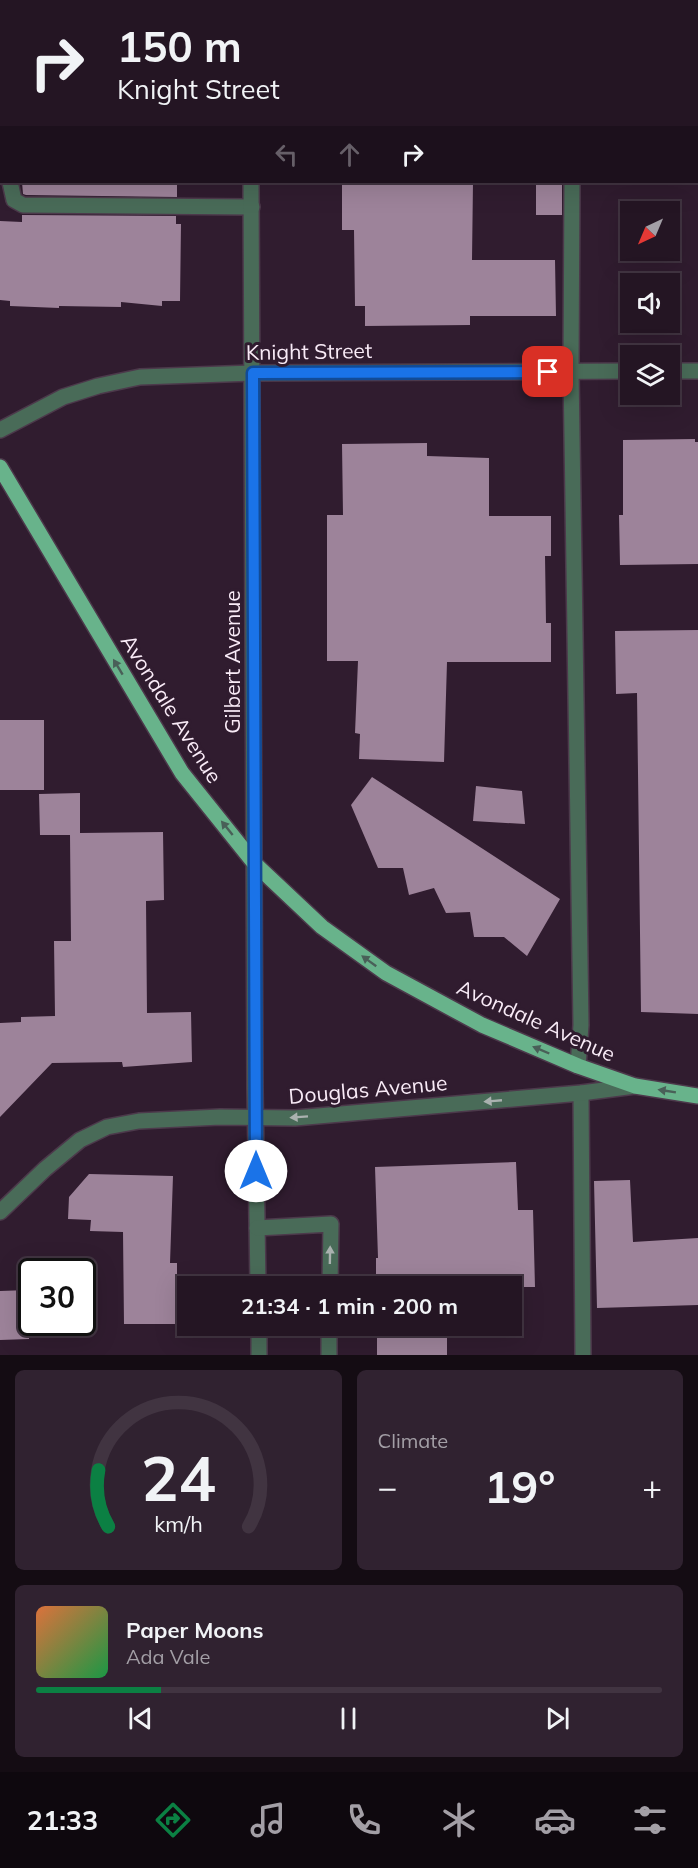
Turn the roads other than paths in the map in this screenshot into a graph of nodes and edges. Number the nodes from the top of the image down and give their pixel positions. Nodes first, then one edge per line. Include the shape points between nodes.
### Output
1 (10, 183) edge
2 (251, 183) edge
3 (572, 183) edge
4 (252, 207) junction
5 (698, 370) edge
6 (571, 371) junction
7 (620, 371) edge
8 (680, 371) edge
9 (253, 373) junction
10 (0, 430) edge
11 (0, 467) edge
12 (255, 864) junction
13 (578, 1066) junction
14 (635, 1086) junction
15 (581, 1093) junction
16 (698, 1096) edge
17 (256, 1118) junction
18 (0, 1212) edge
19 (257, 1228) junction
20 (258, 1276) edge
21 (330, 1276) edge
22 (258, 1336) edge
23 (329, 1336) edge
24 (259, 1355) edge
25 (329, 1355) edge
26 (583, 1355) edge

1 - 4 street via 14,200 23,205
2 - 4 street, Gilbert Avenue
3 - 6 street
4 - 9 street, Gilbert Avenue
5 - 8 street
6 - 7 street, Knight Street
6 - 9 street, Knight Street
6 - 13 street via 581,1025
9 - 10 street, Knight Street via 140,377 98,386 63,397
9 - 12 street, Gilbert Avenue
12 -> 11 main road, Avondale Avenue via 182,773
13 -> 12 main road, Avondale Avenue via 482,1025 386,973 322,927
12 - 17 street, Gilbert Avenue
13 - 14 main road, Avondale Avenue
14 - 15 street, Douglas Avenue
16 -> 14 main road, Douglas Avenue
15 -> 17 street, Douglas Avenue
15 - 26 street
17 - 18 street, Douglas Avenue via 139,1121 107,1127 80,1140
17 - 19 street, Gilbert Avenue
19 - 20 street, Gilbert Avenue
21 -> 19 street via 331,1224
22 - 24 street
23 - 25 street

